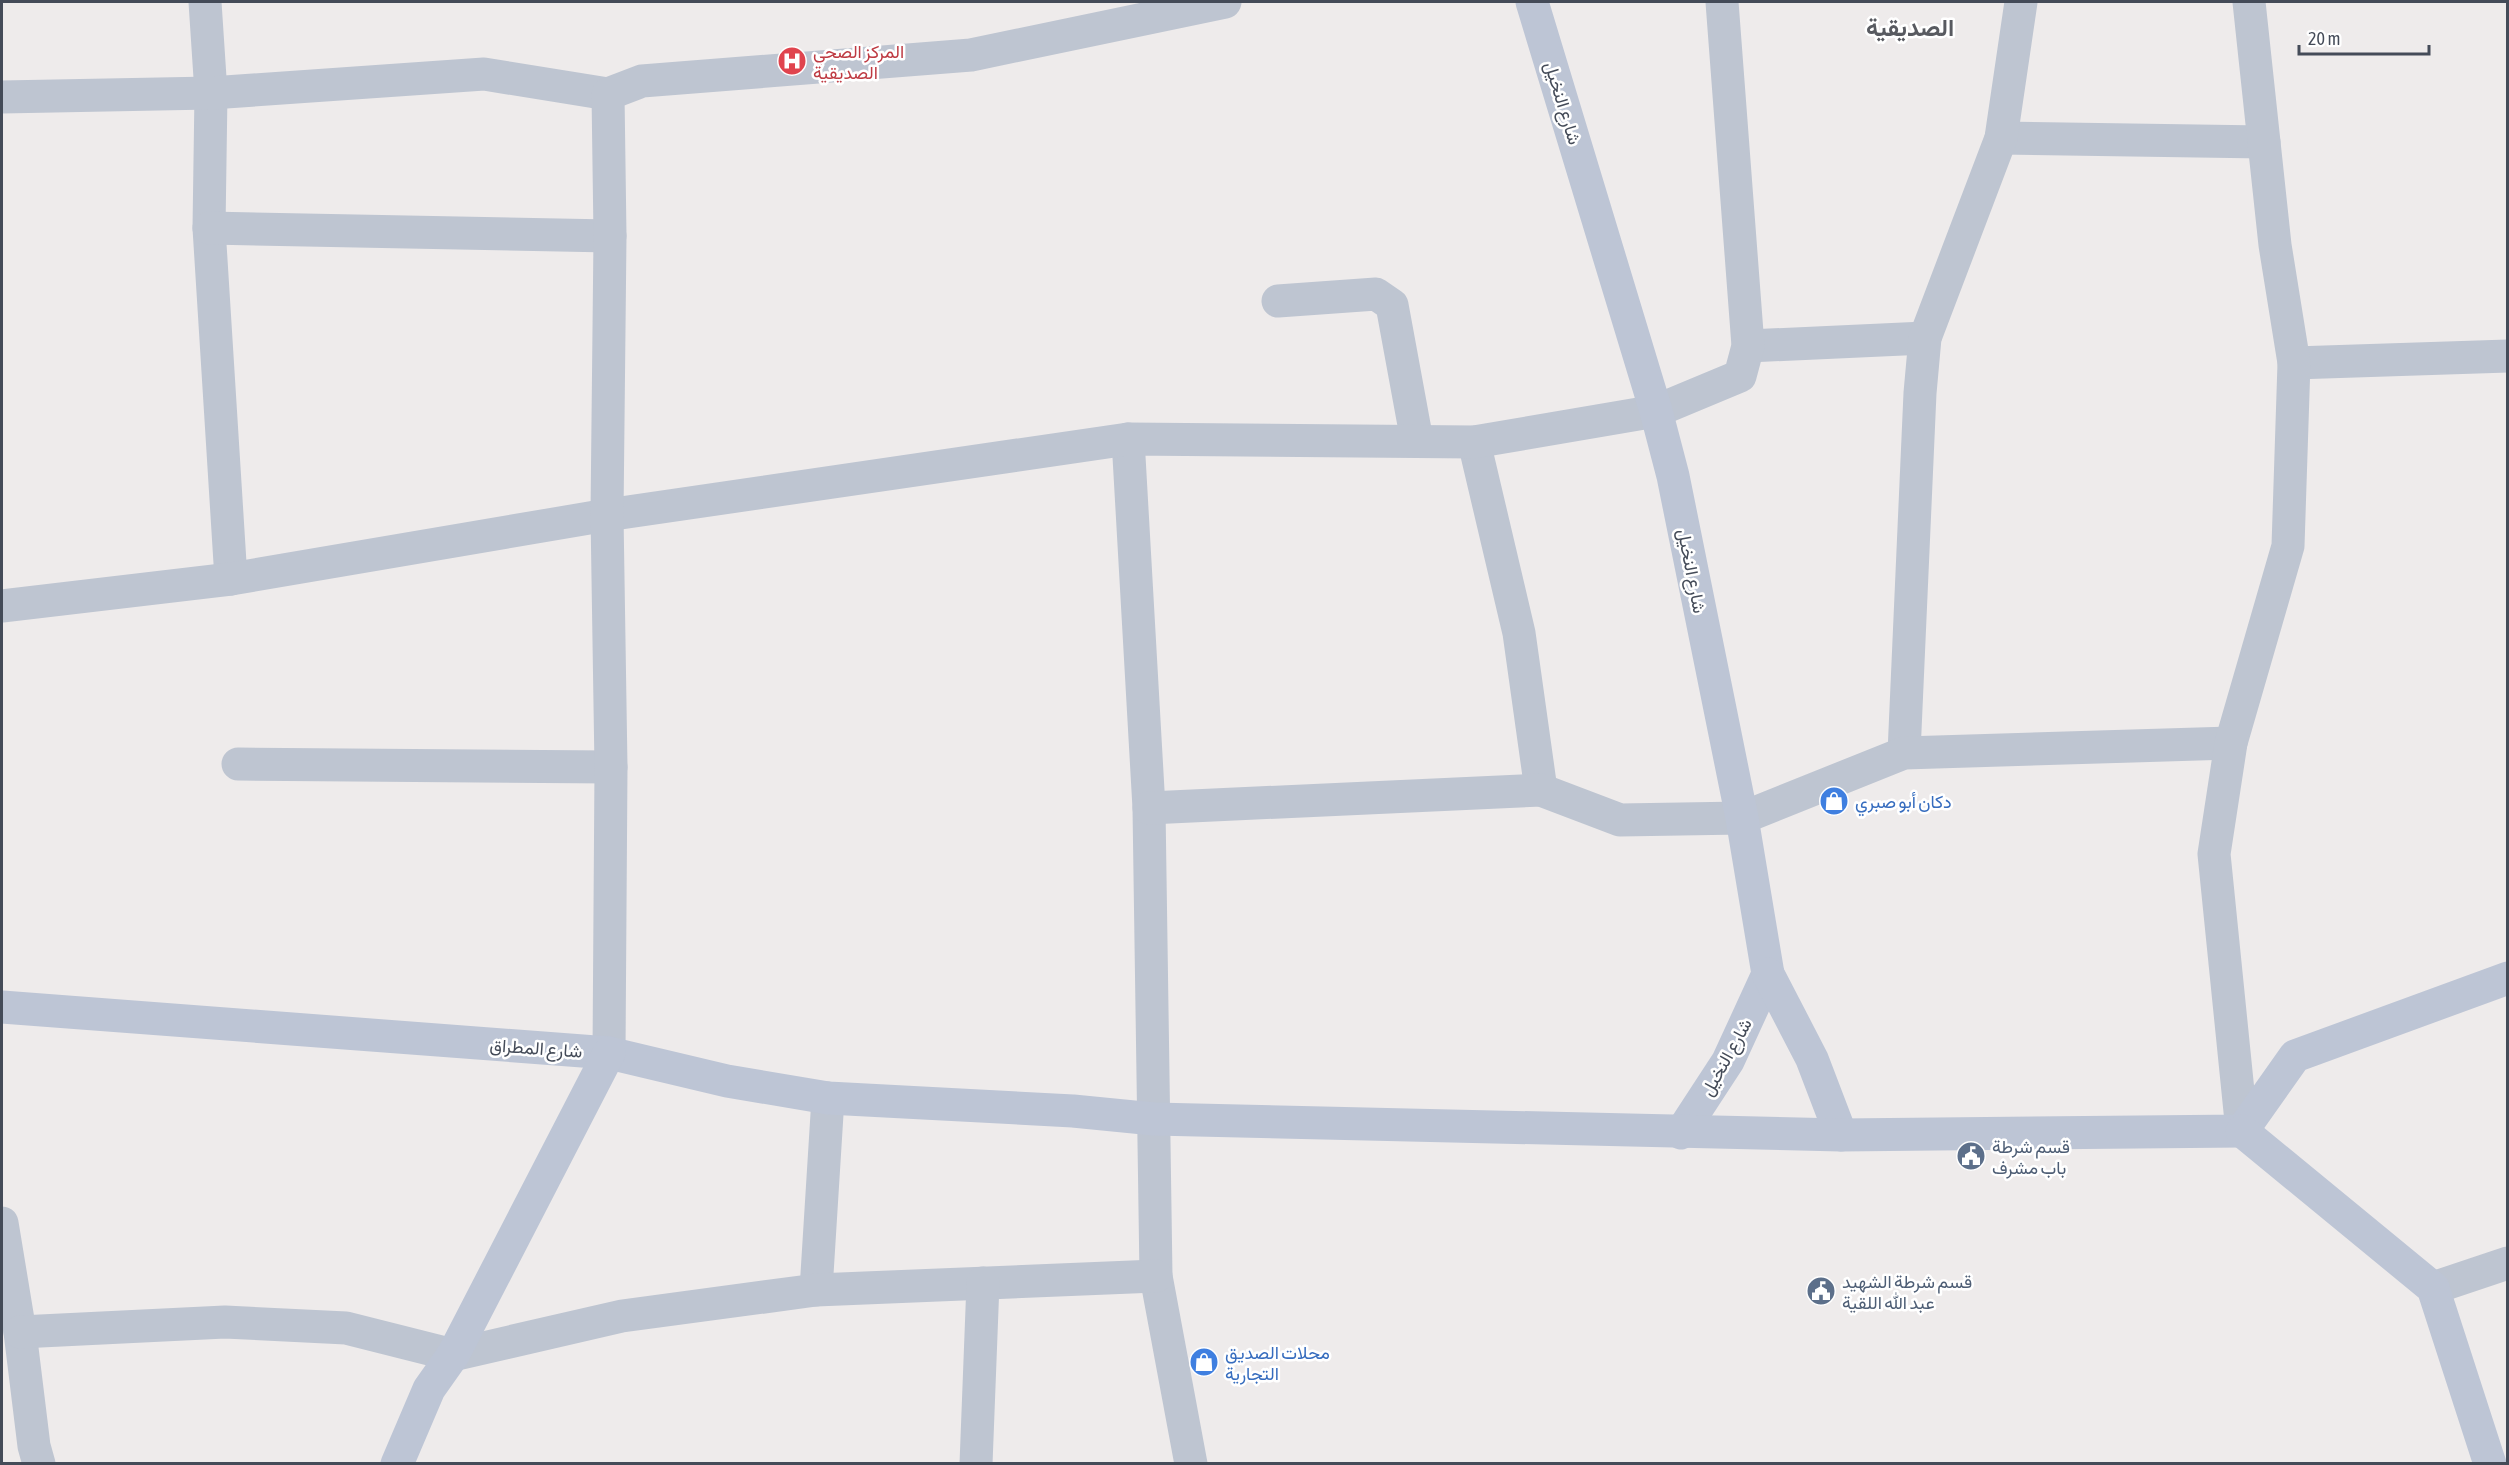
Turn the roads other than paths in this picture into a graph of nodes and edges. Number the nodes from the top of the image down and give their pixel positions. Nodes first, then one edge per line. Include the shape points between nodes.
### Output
1 (205, 2) edge
2 (1225, 2) edge
3 (1532, 2) edge
4 (1722, 2) edge
5 (2021, 2) edge
6 (2249, 2) edge
7 (210, 93) junction
8 (608, 94) junction
9 (2, 97) edge
10 (2001, 138) junction
11 (2264, 142) junction
12 (209, 228) junction
13 (610, 236) junction
14 (1278, 301) dead end
15 (1925, 338) junction
16 (1748, 346) junction
17 (2508, 356) edge
18 (2294, 363) junction
19 (1656, 411) junction
20 (1128, 440) junction
21 (1417, 441) junction
22 (1474, 442) junction
23 (607, 515) junction
24 (231, 579) junction
25 (2, 606) edge
26 (2231, 742) junction
27 (1904, 753) junction
28 (238, 764) dead end
29 (611, 767) junction
30 (1540, 790) junction
31 (1149, 808) junction
32 (1742, 818) junction
33 (1768, 974) junction
34 (2508, 978) edge
35 (2, 1007) edge
36 (609, 1053) junction
37 (828, 1098) junction
38 (1154, 1119) junction
39 (2242, 1131) junction
40 (1681, 1133) junction
41 (1841, 1135) junction
42 (2, 1223) edge
43 (2508, 1263) edge
44 (1156, 1276) junction
45 (983, 1282) junction
46 (2433, 1288) junction
47 (816, 1290) junction
48 (20, 1332) junction
49 (453, 1355) junction
50 (399, 1463) edge
51 (39, 1464) edge
52 (976, 1464) edge
53 (1191, 1464) edge
54 (2490, 1464) edge

1 - 7 street
2 - 8 street via 970,55 642,81
3 - 19 street, شارع النخيل
4 - 16 street
5 - 10 street
6 - 11 street
7 - 8 street via 484,74
7 - 9 street
7 - 12 street
8 - 13 street
10 - 11 street
10 - 15 street
11 - 18 street
12 - 13 street
12 - 24 street
13 - 23 street
14 - 21 street via 1376,294 1392,305
15 - 16 street
15 - 27 street
16 - 19 street via 1740,376
17 - 18 street
18 - 26 street via 2288,546
19 - 22 street
19 - 32 street, شارع النخيل via 1673,476
20 - 21 street
20 - 23 street
20 - 31 street
21 - 22 street
22 - 30 street via 1519,633
23 - 24 street
23 - 29 street
24 - 25 street
26 - 27 street
26 - 39 street via 2214,854
27 - 32 street
28 - 29 street
29 - 36 street
30 - 31 street
30 - 32 street via 1620,820
31 - 38 street
32 - 33 street, شارع النخيل
33 - 40 street, شارع النخيل via 1728,1061
33 - 41 street via 1812,1059
34 - 39 street via 2295,1056
35 - 36 street, شارع المطراق
36 - 37 street via 727,1081
36 - 49 street, شارع المطراق
37 - 38 street
37 - 47 street
38 - 40 street
38 - 44 street
39 - 41 street
39 - 46 street
40 - 41 street
42 - 48 street
43 - 46 street
44 - 45 street
44 - 53 street
45 - 47 street
45 - 52 street
46 - 54 street
47 - 49 street via 622,1316
48 - 49 street via 225,1322 346,1328
48 - 51 street
49 - 50 street, شارع المطراق via 429,1389

